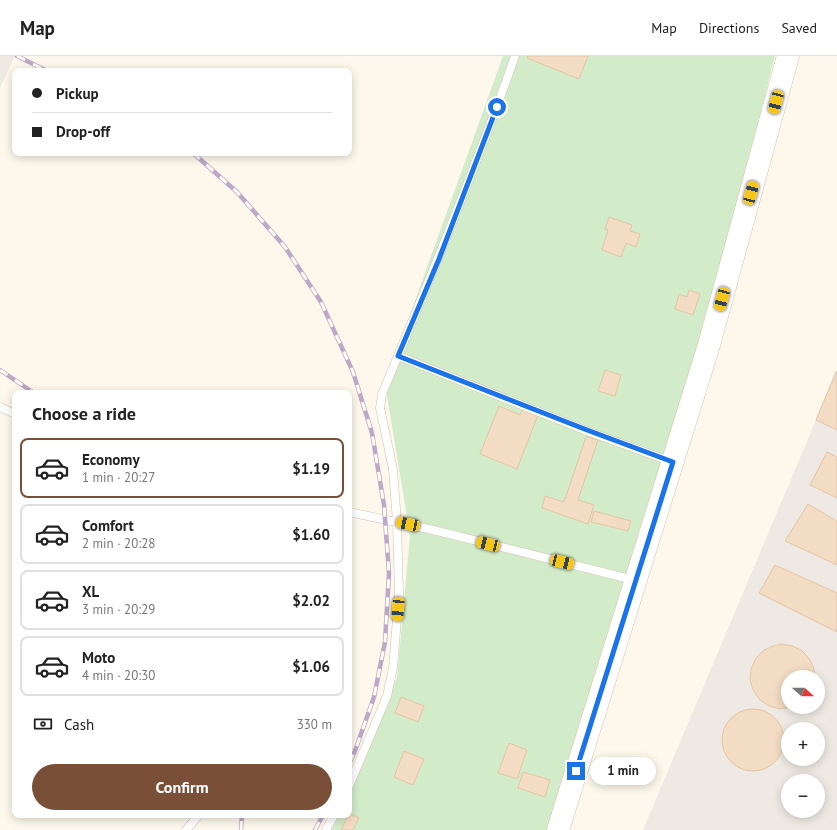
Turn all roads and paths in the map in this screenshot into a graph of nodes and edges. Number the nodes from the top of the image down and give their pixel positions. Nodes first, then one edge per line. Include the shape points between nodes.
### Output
1 (515, 56) edge
2 (788, 56) edge
3 (398, 356) junction
4 (0, 407) edge
5 (12, 413) edge
6 (673, 462) junction
7 (352, 513) edge
8 (397, 522) junction
9 (636, 580) junction
10 (352, 779) edge
11 (196, 818) edge
12 (332, 818) edge
13 (186, 830) edge
14 (326, 830) edge
15 (558, 830) edge

1 - 3 lane via 442,252
2 - 6 main road via 709,345
3 - 6 lane
3 - 8 lane via 382,394 380,408 394,469
4 - 5 lane
6 - 9 main road
7 - 8 lane
8 - 9 lane
8 - 10 lane via 399,594 393,668 387,696
9 - 15 main road
11 - 13 lane
12 - 14 lane

